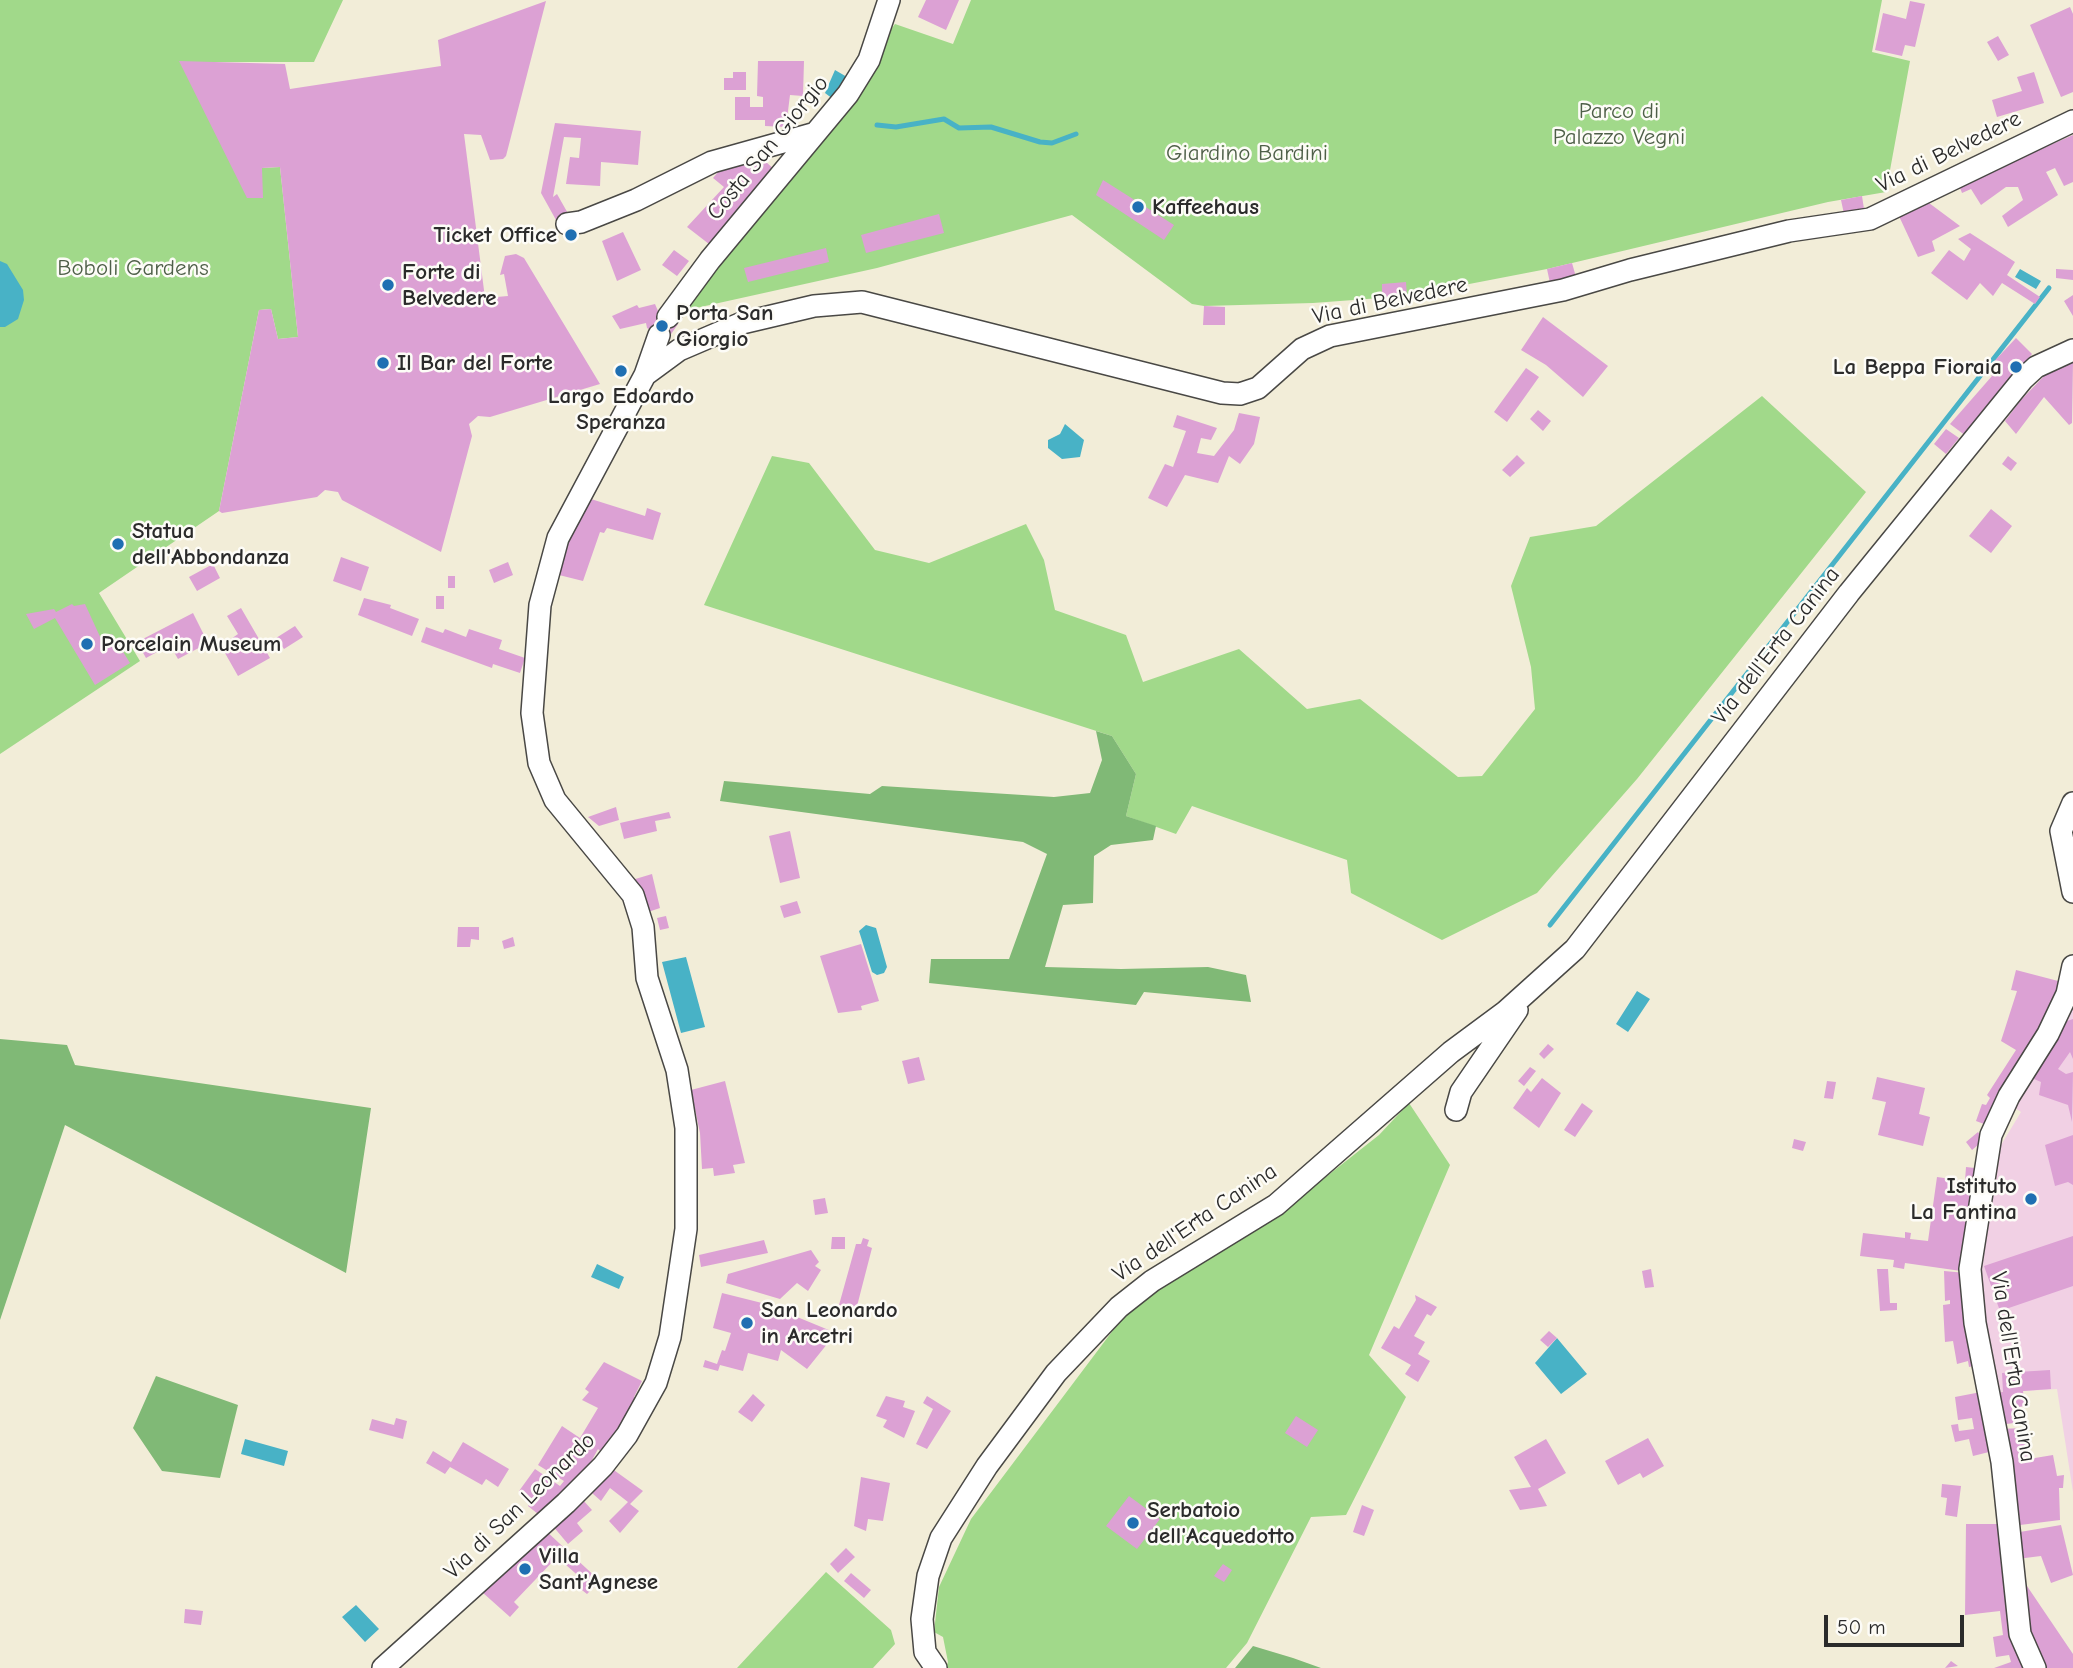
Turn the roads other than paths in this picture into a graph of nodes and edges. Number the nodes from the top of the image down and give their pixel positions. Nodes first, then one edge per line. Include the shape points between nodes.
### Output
1 (889, 0) edge
2 (2073, 121) edge
3 (813, 135) junction
4 (567, 224) dead end
5 (2073, 351) edge
6 (645, 375) junction
7 (2073, 803) edge
8 (2073, 892) edge
9 (2073, 966) edge
10 (1532, 988) junction
11 (1456, 1110) dead end
12 (383, 1668) edge
13 (936, 1668) edge
14 (2035, 1668) edge

1 - 3 street, Costa San Giorgio via 869,60 848,94
2 - 6 street, Via di Belvedere via 1870,219 1789,231 1550,293 1330,336 1302,348 1258,388 1240,394 862,302 814,306 742,323 679,350
3 - 4 street via 712,162 636,200
3 - 6 street, Costa San Giorgio via 710,260 663,326
5 - 10 street, Via dell'Erta Canina via 2036,366 2023,379 1842,602 1575,949
6 - 12 street, Via di San Leonardo via 558,538 540,605 532,713 539,764 555,800 633,895 643,928 647,978 677,1070 686,1136 686,1217 670,1337 656,1383 627,1435 603,1466
7 - 8 street via 2062,831
9 - 14 street, Via dell'Erta Canina via 2067,994 2048,1034 2014,1087 1991,1135 1970,1269 1975,1323 2002,1462 2020,1633
10 - 11 street, Via dell'Erta Canina via 1461,1092
10 - 13 street, Via dell'Erta Canina via 1451,1052 1276,1205 1152,1281 1119,1307 1056,1373 941,1538 928,1576 922,1619 925,1652

